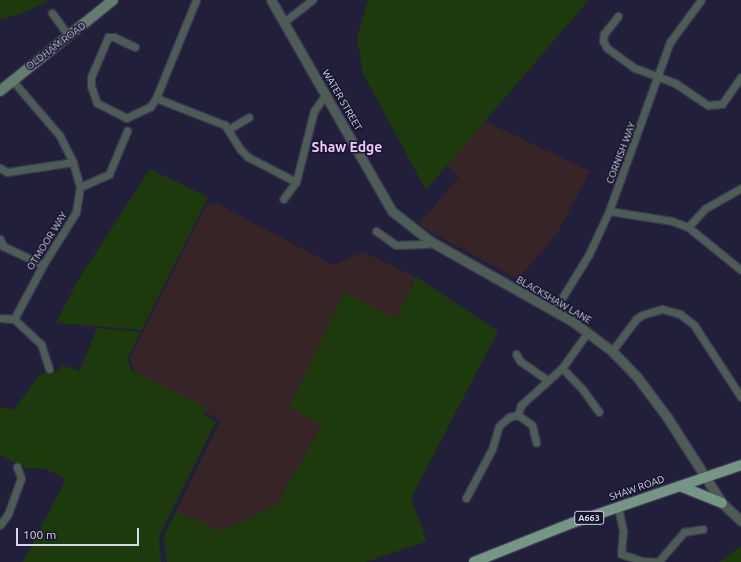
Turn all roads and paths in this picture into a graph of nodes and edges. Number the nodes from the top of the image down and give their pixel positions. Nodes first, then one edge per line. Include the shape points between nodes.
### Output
1 (113, 0) edge
2 (196, 0) edge
3 (271, 0) edge
4 (312, 0) edge
5 (701, 0) edge
6 (52, 13) dead end
7 (618, 16) dead end
8 (284, 22) junction
9 (69, 36) junction
10 (135, 47) dead end
11 (658, 76) junction
12 (741, 77) edge
13 (12, 80) junction
14 (0, 91) edge
15 (326, 94) junction
16 (156, 98) junction
17 (250, 117) dead end
18 (227, 127) junction
19 (127, 131) dead end
20 (73, 162) junction
21 (0, 168) edge
22 (296, 182) junction
23 (80, 187) junction
24 (741, 188) edge
25 (283, 199) dead end
26 (392, 211) joint
27 (609, 211) junction
28 (688, 227) junction
29 (376, 231) dead end
30 (0, 238) edge
31 (430, 241) junction
32 (43, 265) junction
33 (741, 270) edge
34 (554, 311) junction
35 (0, 318) edge
36 (14, 319) junction
37 (588, 332) junction
38 (612, 351) junction
39 (516, 354) dead end
40 (562, 368) junction
41 (49, 369) dead end
42 (547, 380) junction
43 (741, 397) edge
44 (600, 412) dead end
45 (518, 414) junction
46 (536, 443) dead end
47 (741, 465) edge
48 (17, 467) dead end
49 (705, 478) junction
50 (680, 486) junction
51 (466, 498) dead end
52 (722, 503) junction
53 (618, 507) junction
54 (741, 521) edge
55 (0, 525) edge
56 (703, 528) dead end
57 (474, 562) edge

1 - 9 main road, OLDHAM ROAD
2 - 16 street
3 - 8 street, WATER STREET
4 - 8 street
5 - 11 street, CORNISH WAY via 670,42
6 - 9 street
7 - 11 street via 604,34 604,45 635,68
8 - 15 street, WATER STREET
9 - 13 main road, OLDHAM ROAD
10 - 16 street via 114,37 108,37 91,77 94,98 102,106 126,118 150,107
11 - 12 street via 675,83 711,106 718,106 726,100
11 - 27 street, CORNISH WAY
13 - 14 main road, OLDHAM ROAD
13 - 20 street, OTMOOR WAY via 60,136
15 - 22 street via 314,111
15 - 26 street, WATER STREET
16 - 18 street
17 - 18 street
18 - 22 street via 248,157
19 - 23 street via 109,174
20 - 21 street via 13,171
20 - 23 street, OTMOOR WAY
22 - 25 street
23 - 32 street, OTMOOR WAY via 76,212
24 - 28 street via 706,208
26 - 31 street, BLACKSHAW LANE
27 - 28 street via 672,221
27 - 34 street, CORNISH WAY via 589,254
28 - 33 street
29 - 31 street via 396,245 427,244
30 - 32 street via 3,246
31 - 34 street, BLACKSHAW LANE
32 - 36 street, OTMOOR WAY
34 - 37 street, BLACKSHAW LANE
35 - 36 street
36 - 41 street via 41,344
37 - 38 street, BLACKSHAW LANE
37 - 40 street
38 - 43 street via 636,319 642,315 662,309 680,314 694,325
38 - 49 street, BLACKSHAW LANE via 637,377 667,417
39 - 42 street via 520,361
40 - 42 street
40 - 44 street
42 - 45 street via 521,405
45 - 46 street via 532,425
45 - 51 street via 509,417 499,426 492,449
47 - 49 main road, SHAW ROAD / A663
48 - 55 street via 21,478 8,514
49 - 50 main road, SHAW ROAD / A663
49 - 52 street, BLACKSHAW LANE
50 - 52 main road
50 - 53 main road, SHAW ROAD / A663
52 - 54 street, BLACKSHAW LANE
53 - 56 street via 622,531 621,554 642,561 658,562 684,532
53 - 57 main road, SHAW ROAD / A663

